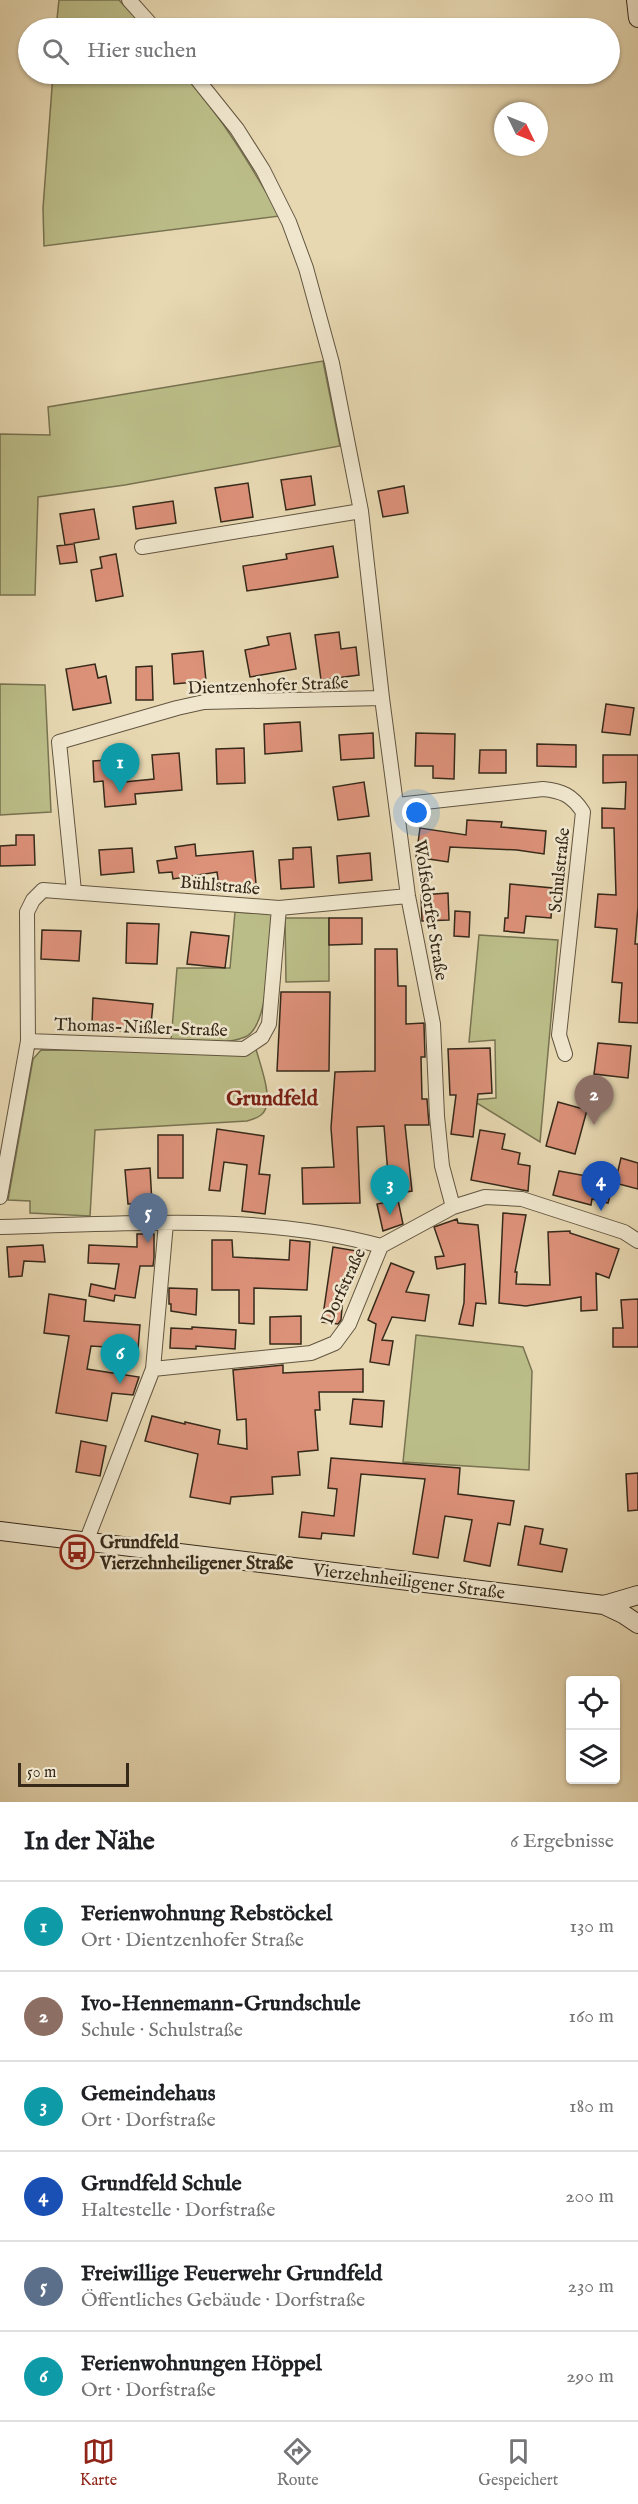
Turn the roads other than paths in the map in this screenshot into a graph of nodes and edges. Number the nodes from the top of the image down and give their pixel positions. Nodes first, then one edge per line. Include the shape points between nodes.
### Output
1 (129, 0) edge
2 (636, 0) edge
3 (145, 18) edge
4 (638, 18) edge
5 (202, 84) edge
6 (361, 511) junction
7 (142, 547) dead end
8 (382, 698) junction
9 (397, 805) junction
10 (74, 891) junction
11 (408, 896) junction
12 (279, 908) junction
13 (28, 1041) junction
14 (565, 1054) dead end
15 (0, 1197) edge
16 (453, 1207) junction
17 (166, 1223) junction
18 (0, 1227) edge
19 (638, 1228) edge
20 (624, 1233) junction
21 (638, 1241) edge
22 (381, 1246) junction
23 (153, 1369) junction
24 (0, 1531) edge
25 (87, 1542) junction
26 (638, 1595) edge
27 (604, 1605) junction
28 (638, 1624) edge

1 - 3 street
2 - 4 street
5 - 6 street, Wolfsdorfer Straße via 263,170 289,222 332,363
6 - 7 street
6 - 8 street, Wolfsdorfer Straße
8 - 9 street, Wolfsdorfer Straße
8 - 10 street, Dientzenhofer Straße via 204,702 59,742
9 - 11 street, Wolfsdorfer Straße
9 - 14 street, Schulstraße via 543,789 568,795 583,812 559,1035
10 - 12 street, Bühlstraße
10 - 13 street, Bühlstraße via 44,890 27,912
11 - 12 street, Bühlstraße
11 - 16 street, Wolfsdorfer Straße via 433,1024 442,1166
12 - 13 street, Thomas-Nißler-Straße via 269,1024 262,1037 244,1049
13 - 15 street
16 - 20 street, Dorfstraße via 485,1197 522,1199
16 - 22 street, Dorfstraße
17 - 18 street
17 - 22 street via 270,1225
17 - 23 street
19 - 20 street
20 - 21 street, Dorfstraße
22 - 23 street, Dorfstraße via 349,1324 335,1343 311,1353
23 - 25 street
24 - 25 street, Vierzehnheiligener Straße
25 - 27 street, Vierzehnheiligener Straße
26 - 27 street
27 - 28 street

